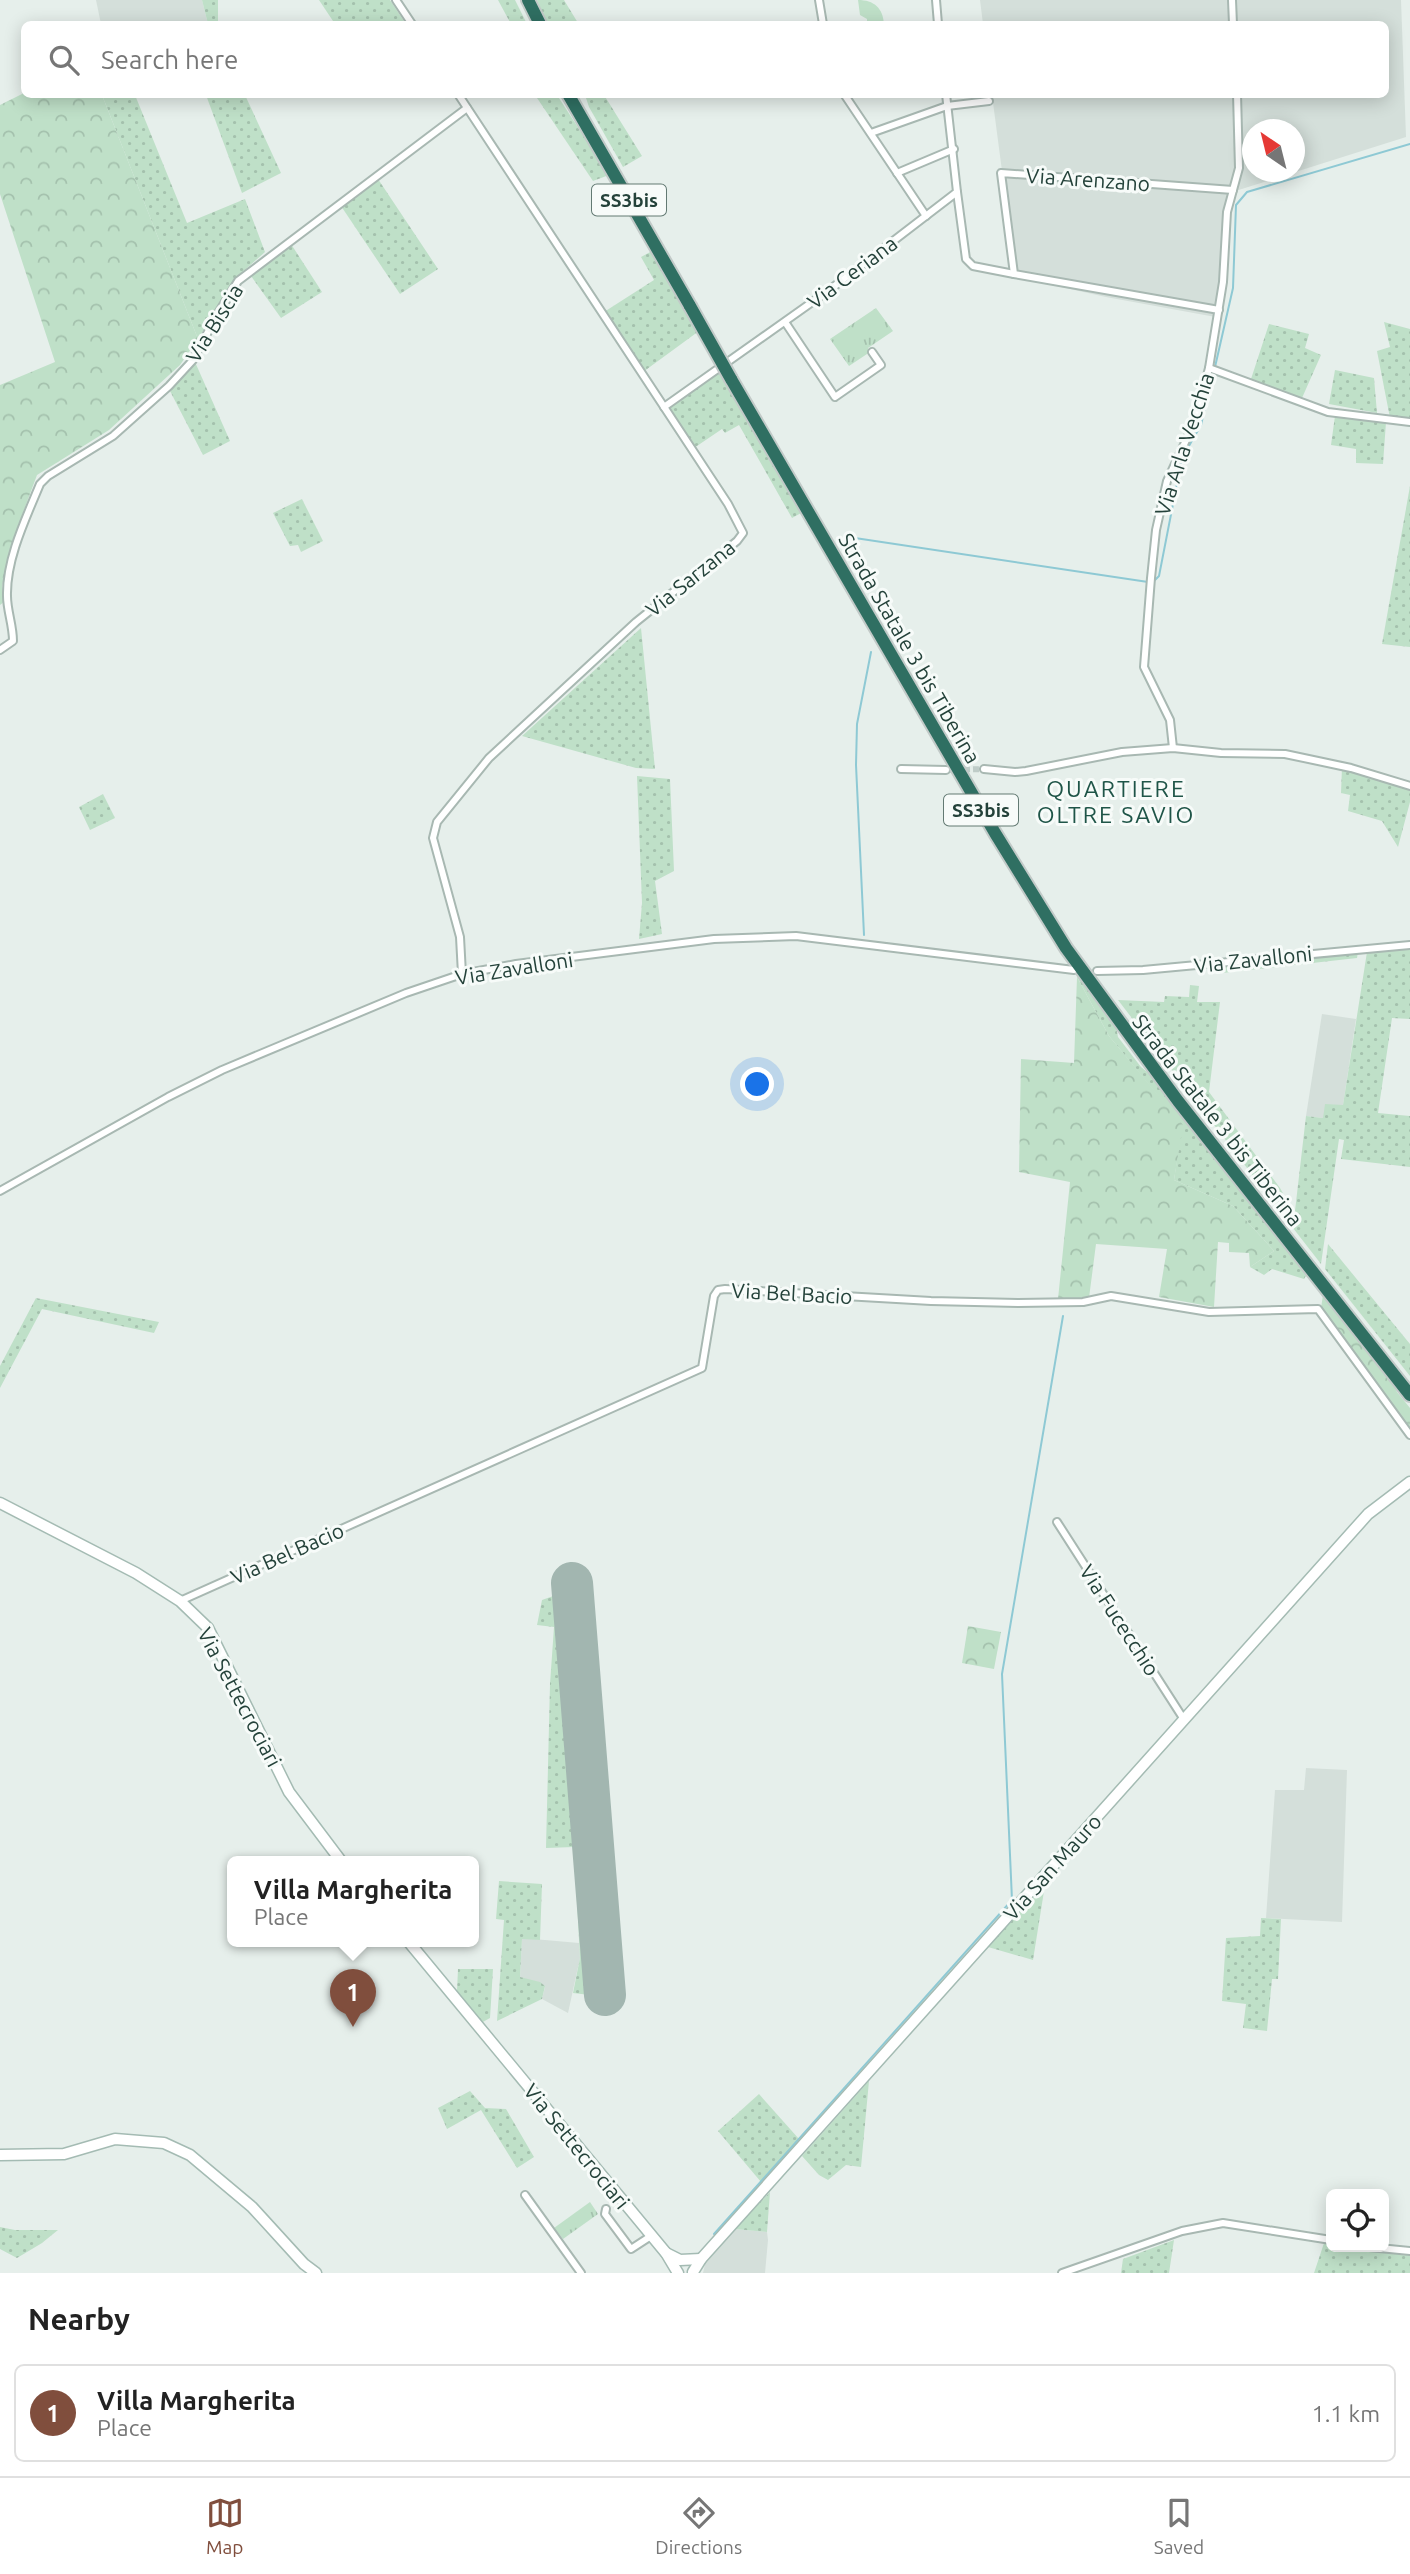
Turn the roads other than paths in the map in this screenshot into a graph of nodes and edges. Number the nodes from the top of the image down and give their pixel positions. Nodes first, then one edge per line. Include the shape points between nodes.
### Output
1 (396, 0) edge
2 (519, 0) edge
3 (528, 0) edge
4 (819, 0) edge
5 (936, 0) edge
6 (1232, 0) edge
7 (410, 21) edge
8 (530, 21) edge
9 (538, 21) edge
10 (822, 21) edge
11 (938, 21) edge
12 (1233, 21) edge
13 (461, 98) edge
14 (570, 98) edge
15 (579, 98) edge
16 (847, 98) edge
17 (946, 98) edge
18 (1237, 98) edge
19 (989, 101) dead end
20 (947, 106) junction
21 (467, 108) junction
22 (871, 133) junction
23 (954, 149) junction
24 (897, 173) junction
25 (1233, 190) junction
26 (957, 192) junction
27 (926, 216) junction
28 (1014, 274) junction
29 (693, 304) junction
30 (1219, 310) junction
31 (785, 322) junction
32 (872, 352) dead end
33 (1213, 369) junction
34 (664, 407) junction
35 (1410, 422) edge
36 (0, 650) edge
37 (1173, 748) junction
38 (901, 769) dead end
39 (984, 769) tunnel mouth
40 (946, 770) tunnel mouth
41 (1410, 786) edge
42 (1410, 945) edge
43 (1074, 970) dead end
44 (1097, 971) dead end
45 (462, 974) junction
46 (0, 1191) edge
47 (1342, 1306) junction
48 (1410, 1384) edge
49 (1410, 1395) edge
50 (1410, 1435) edge
51 (1410, 1482) edge
52 (0, 1503) edge
53 (1056, 1522) dead end
54 (180, 1601) junction
55 (1184, 1718) junction
56 (337, 1856) edge
57 (413, 1947) edge
58 (0, 2155) edge
59 (525, 2195) dead end
60 (606, 2209) dead end
61 (651, 2236) junction
62 (1326, 2239) edge
63 (1389, 2249) edge
64 (1410, 2251) edge
65 (666, 2253) junction
66 (701, 2259) junction
67 (686, 2271) edge
68 (316, 2273) edge
69 (581, 2273) edge
70 (1062, 2273) edge

1 - 7 street
2 - 8 highway
3 - 9 highway
4 - 10 street
5 - 11 street
6 - 12 street
13 - 21 street, Via Sarzana
14 - 29 highway, Strada Statale 3 bis Tiberina / SS3bis
15 - 29 highway, Strada Statale 3 bis Tiberina / SS3bis
16 - 22 street
17 - 20 street
18 - 25 street, Via Arla Vecchia via 1239,168
19 - 20 street
20 - 22 street
20 - 23 street
21 - 34 street, Via Sarzana
21 - 36 street, Via Biscia via 238,281 193,360 169,386 113,436 40,484 9,576 13,640
22 - 24 street
23 - 24 street
23 - 26 street
24 - 27 street
25 - 28 street, Via Arenzano via 1001,173
25 - 30 street, Via Arla Vecchia
26 - 27 street, Via Ceriana
26 - 28 street via 966,259 973,266
27 - 31 street, Via Ceriana
28 - 30 street
29 - 47 highway, Strada Statale 3 bis Tiberina / SS3bis via 1043,898 1142,1043
30 - 33 street, Via Arla Vecchia
31 - 32 street via 835,397 881,365
31 - 34 street, Via Ceriana
33 - 35 street via 1328,412
33 - 37 street, Via Arla Vecchia via 1167,481 1150,582 1144,667 1170,720
34 - 45 street, Via Sarzana via 743,533 636,622 489,758 437,822 433,838 460,937
37 - 39 street via 1122,752 1027,771
37 - 41 street via 1285,754
38 - 40 street
42 - 44 street, Via Zavalloni
43 - 45 street, Via Zavalloni via 796,936 752,936
45 - 46 street, Via Zavalloni via 222,1070
47 - 48 highway, Strada Statale 3 bis Tiberina / SS3bis
47 - 49 highway, Strada Statale 3 bis Tiberina / SS3bis
50 - 54 street, Via Bel Bacio via 1318,1309 1209,1312 1111,1296 1056,1304 718,1290 702,1368
51 - 55 main road, Via San Mauro via 1368,1514
52 - 54 main road, Via Settecrociari via 136,1573
53 - 55 street, Via Fucecchio
54 - 56 main road, Via Settecrociari via 208,1628 289,1792
55 - 66 main road, Via San Mauro
57 - 61 main road, Via Settecrociari
58 - 68 main road via 64,2154 116,2138 164,2143 190,2155 231,2189
59 - 69 street
60 - 61 street via 631,2249
61 - 65 main road, Via Settecrociari
62 - 70 street via 1223,2223 1182,2231
63 - 64 street
65 - 66 main road via 680,2260
65 - 67 main road, Via Settecrociari
66 - 67 main road, Via San Mauro

